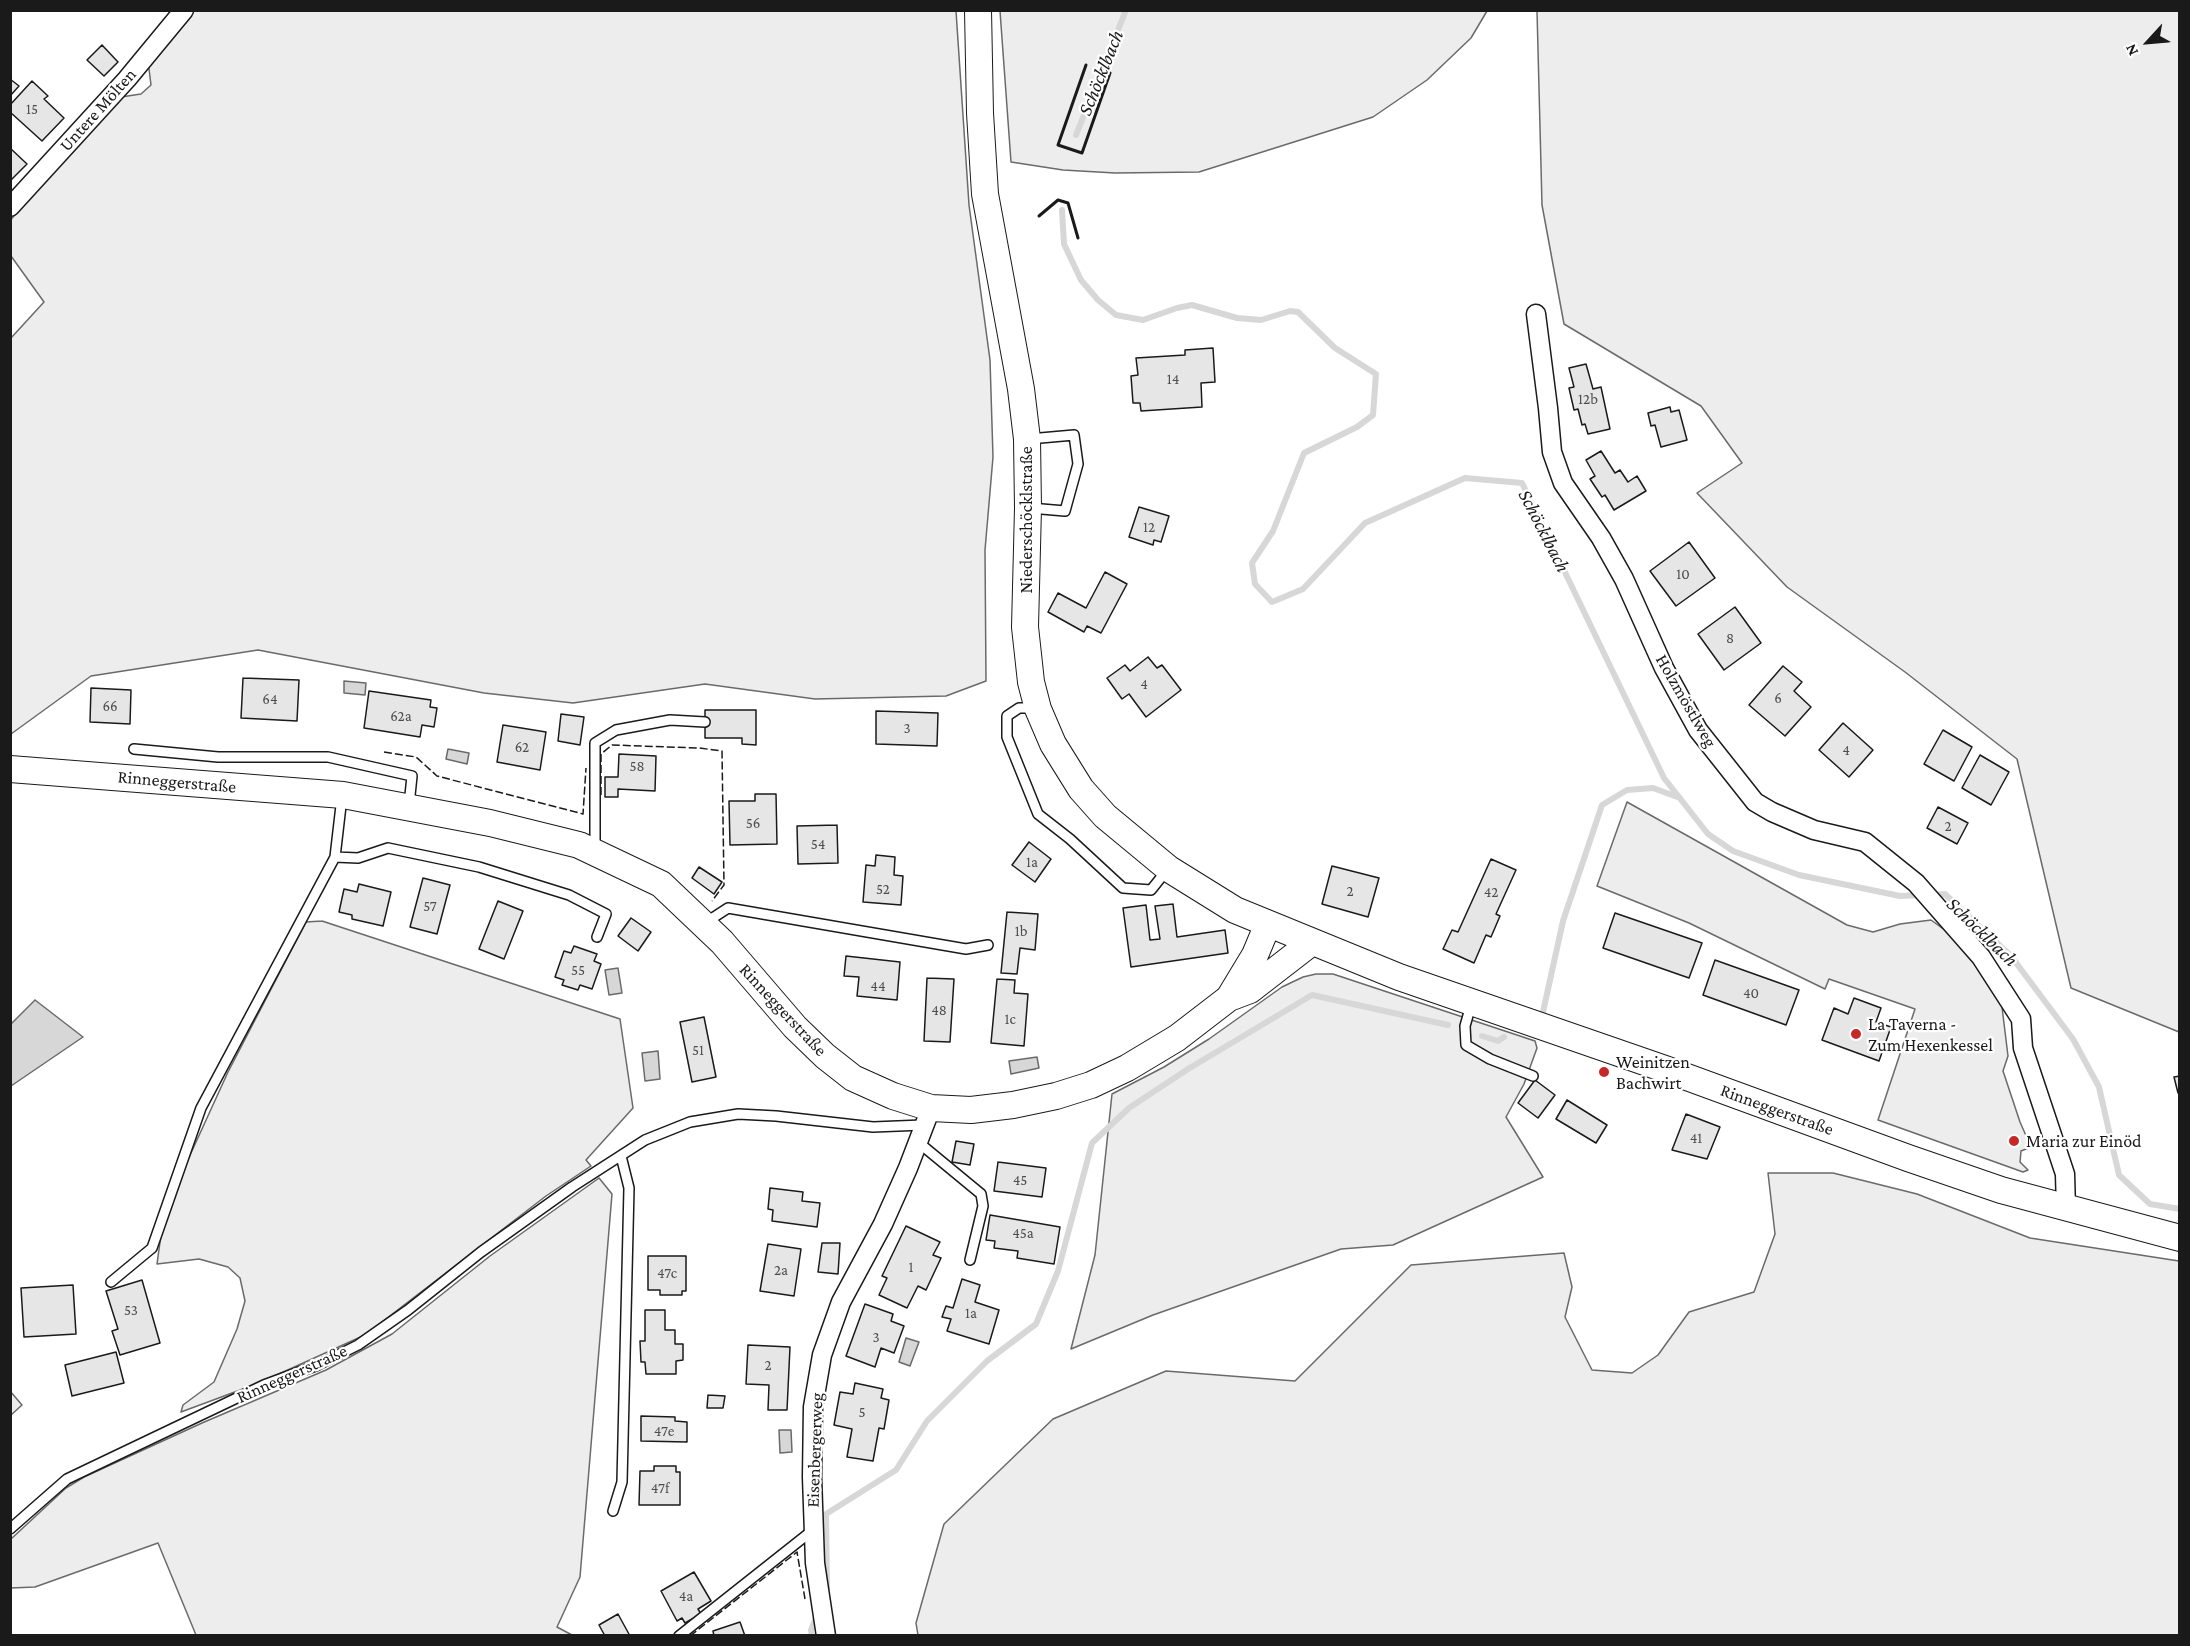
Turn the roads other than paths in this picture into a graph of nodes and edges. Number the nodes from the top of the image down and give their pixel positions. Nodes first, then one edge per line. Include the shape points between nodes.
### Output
1 (184, 10) edge
2 (978, 10) edge
3 (10, 207) edge
4 (1536, 314) dead end
5 (1027, 439) junction
6 (1028, 508) junction
7 (1038, 709) junction
8 (705, 722) dead end
9 (134, 749) dead end
10 (10, 769) edge
11 (343, 795) junction
12 (409, 808) junction
13 (595, 853) junction
14 (335, 857) junction
15 (1169, 868) junction
16 (703, 924) junction
17 (1268, 924) junction
18 (597, 937) dead end
19 (1312, 942) junction
20 (988, 945) dead end
21 (1229, 998) junction
22 (1472, 1002) junction
23 (1533, 1076) dead end
24 (924, 1125) junction
25 (621, 1156) junction
26 (2066, 1209) junction
27 (2180, 1238) edge
28 (970, 1260) dead end
29 (111, 1282) dead end
30 (613, 1511) dead end
31 (10, 1529) edge
32 (813, 1530) junction
33 (679, 1635) edge
34 (826, 1635) edge

1 - 3 street, Untere Mölten
2 - 5 main road, Niederschöcklstraße via 985,194
4 - 26 street, Holzmöstlweg via 1552,452 1563,483 1624,579 1664,668 1698,730 1755,802 1814,830 1865,842 1916,883 1981,957 2021,1018 2023,1048 2065,1174
5 - 6 main road, Niederschöcklstraße
5 - 6 lane via 1074,435 1078,464 1065,511
6 - 7 main road, Niederschöcklstraße via 1025,627
7 - 15 main road, Niederschöcklstraße via 1053,744 1081,789 1105,816
7 - 15 lane via 1019,708 1007,716 1007,737 1038,814 1123,888 1151,890
8 - 13 lane via 670,720 616,730 595,743
9 - 12 lane via 218,757 328,757 412,776
10 - 11 main road, Rinneggerstraße
11 - 12 main road, Rinneggerstraße
11 - 14 lane
12 - 13 main road, Rinneggerstraße via 490,823
13 - 16 main road, Rinneggerstraße via 662,884
14 - 18 lane via 358,858 388,848 479,867 568,895 606,914
14 - 29 lane via 201,1108 152,1248
15 - 17 main road, Niederschöcklstraße via 1235,910
16 - 20 lane via 728,908 966,949
16 - 24 main road, Rinneggerstraße via 825,1056 853,1078 893,1096
17 - 19 main road, Rinneggerstraße
17 - 21 main road, Rinneggerstraße
19 - 21 main road, Rinneggerstraße via 1250,990
19 - 22 main road, Rinneggerstraße
21 - 24 main road, Rinneggerstraße via 1177,1038 1091,1085 1013,1105 971,1110
22 - 23 lane via 1465,1026 1466,1045
22 - 26 main road, Rinneggerstraße via 1919,1162
24 - 25 lane, Rinneggerstraße via 873,1127 738,1114 690,1122 645,1140
24 - 28 lane via 981,1194 983,1206
24 - 32 street, Eisenbergerweg via 883,1224 841,1302 822,1355 813,1407
25 - 30 lane via 629,1188 622,1482
25 - 31 lane, Rinneggerstraße via 563,1193 358,1345 67,1479
26 - 27 main road, Rinneggerstraße
32 - 33 lane
32 - 34 street, Eisenbergerweg

